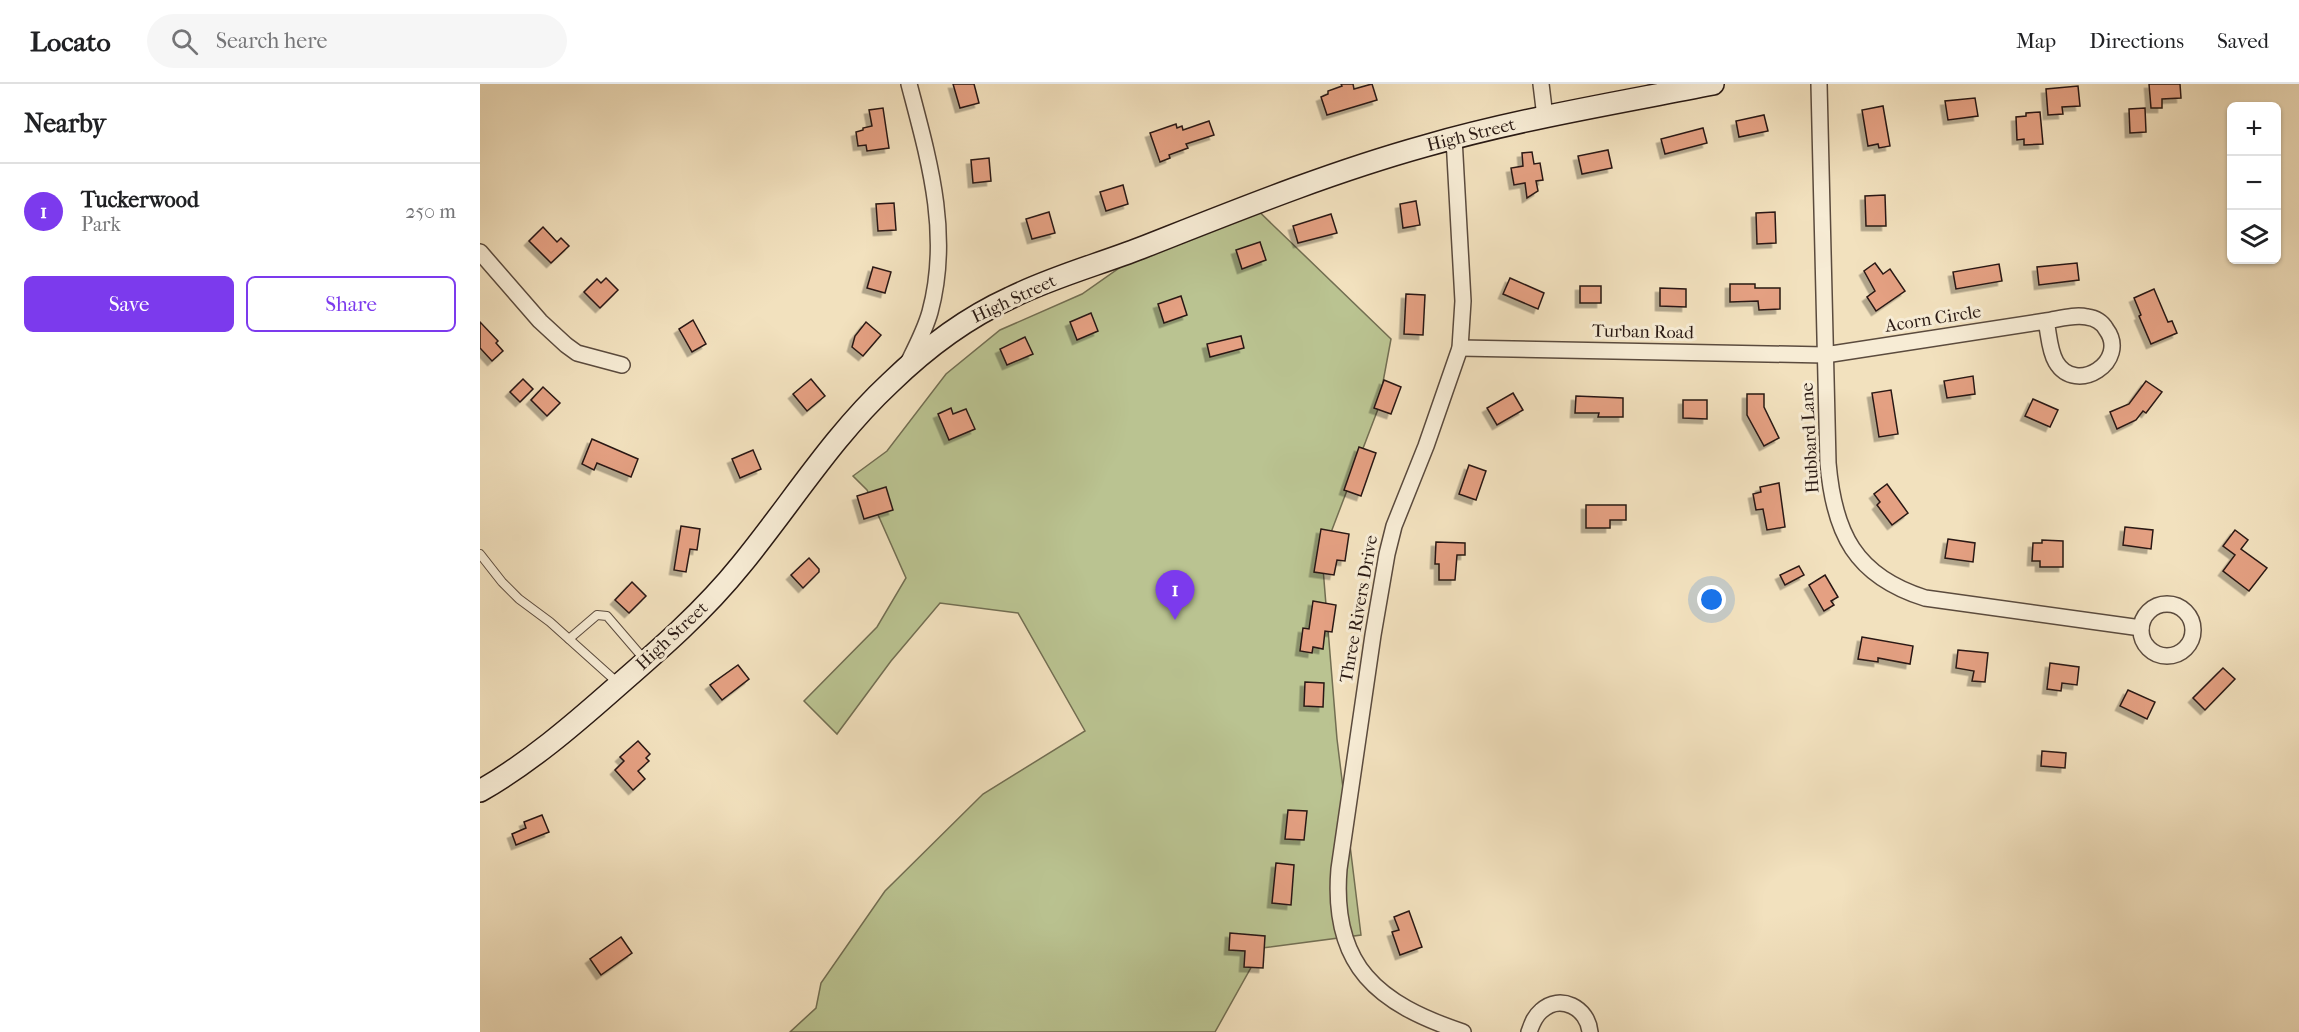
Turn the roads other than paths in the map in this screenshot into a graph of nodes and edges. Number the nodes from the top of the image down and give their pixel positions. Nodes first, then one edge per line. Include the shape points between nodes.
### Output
1 (909, 84) edge
2 (1541, 84) edge
3 (1713, 84) edge
4 (1819, 84) edge
5 (1545, 117) junction
6 (1454, 138) junction
7 (480, 252) edge
8 (2046, 321) junction
9 (1460, 348) junction
10 (1825, 355) junction
11 (622, 365) dead end
12 (905, 369) junction
13 (480, 554) edge
14 (2141, 628) dead end
15 (569, 639) junction
16 (646, 661) junction
17 (620, 684) junction
18 (480, 791) edge
19 (1463, 1032) edge
20 (1529, 1032) edge
21 (1590, 1032) edge

1 - 12 street via 935,190 938,230 930,314
2 - 5 street
3 - 5 street, High Street
4 - 10 street, Hubbard Lane
5 - 6 street, High Street
6 - 9 street, Three Rivers Drive via 1463,301
6 - 12 street, High Street via 1306,184 1030,289 960,325
7 - 11 street via 566,345 577,353
8 - 8 street, Acorn Circle via 2082,316 2100,322 2109,332 2112,344 2107,363 2086,376 2063,369 2053,354
8 - 10 street, Acorn Circle
9 - 10 street, Turban Road
9 - 19 street, Three Rivers Drive via 1387,554 1337,902 1347,946 1372,983 1407,1010
10 - 14 street, Hubbard Lane via 1827,443 1834,503 1848,544 1868,568 1894,587 1925,598
12 - 16 street, High Street via 838,438 728,580
13 - 15 lane via 519,599
15 - 16 lane via 597,615 607,616
15 - 17 lane
16 - 17 street, High Street
17 - 18 street, High Street via 520,766
20 - 21 street via 1540,1011 1560,1003 1580,1011

